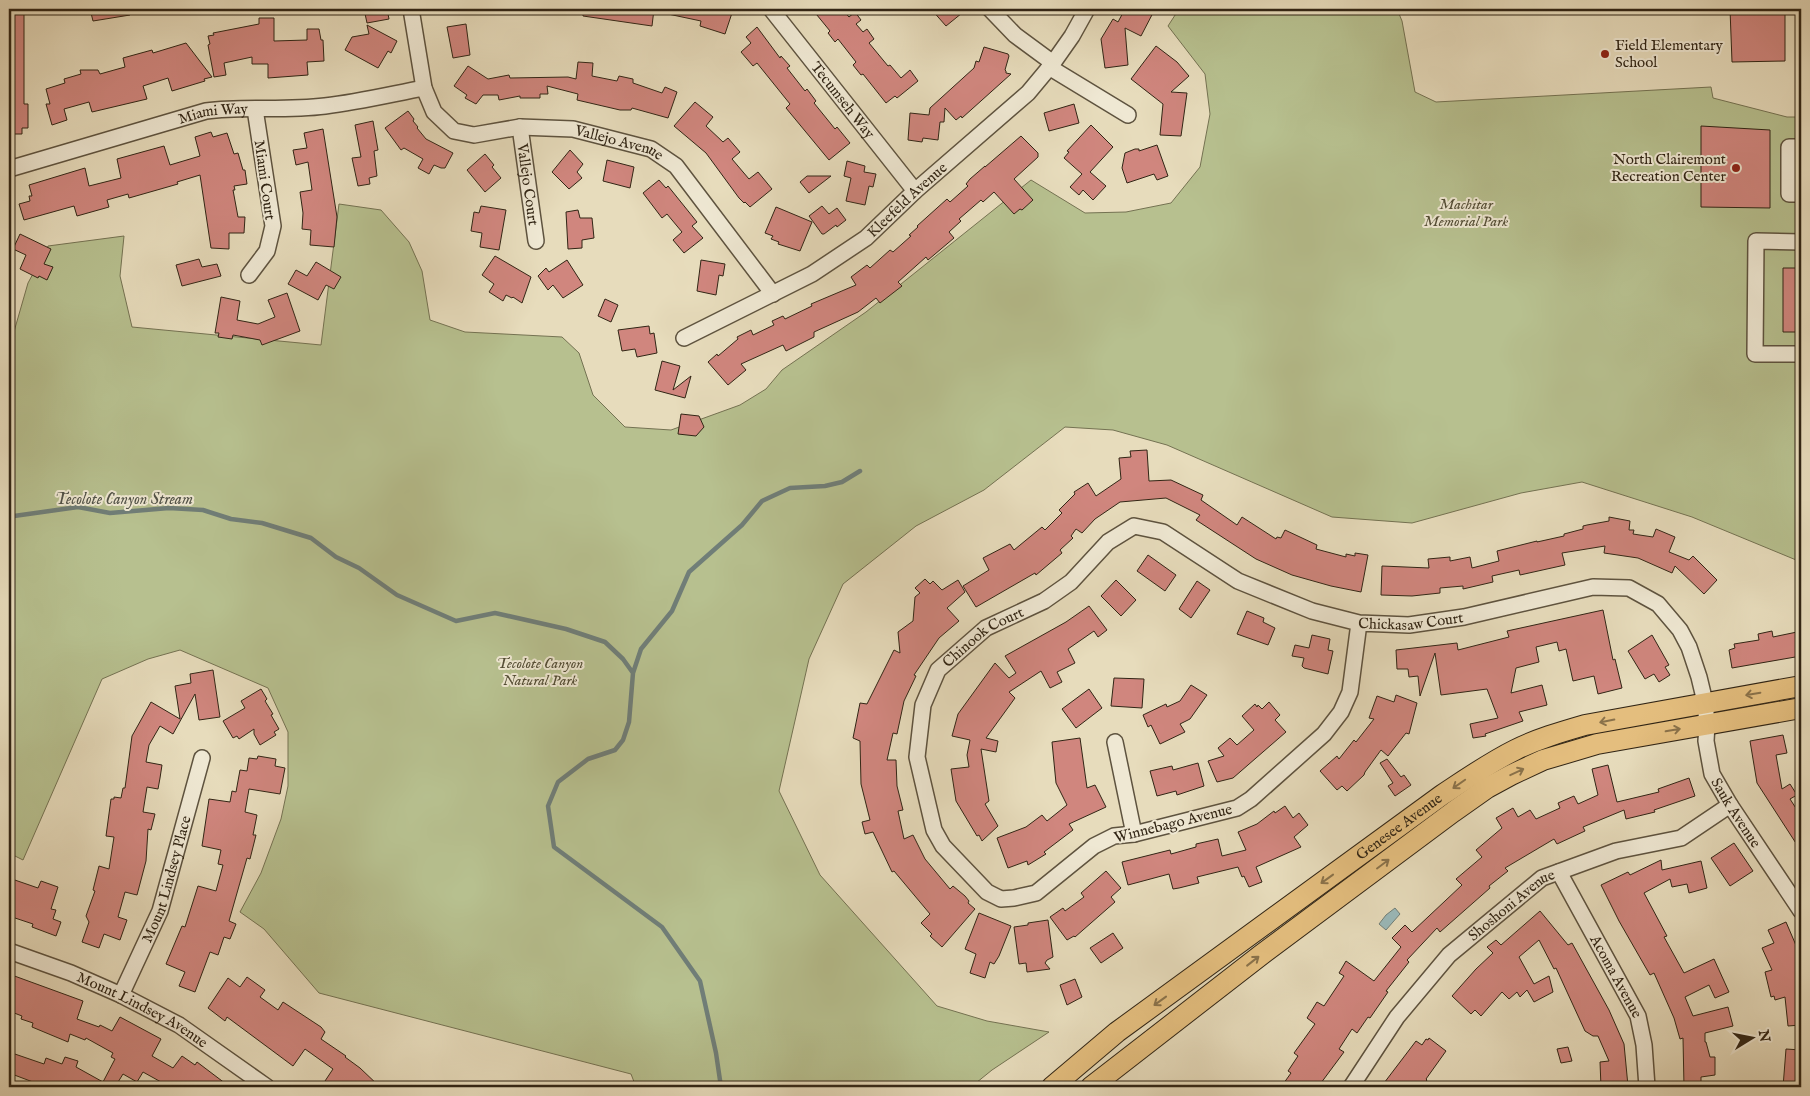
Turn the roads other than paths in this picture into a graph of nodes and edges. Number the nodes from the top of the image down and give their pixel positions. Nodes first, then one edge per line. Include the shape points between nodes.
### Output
1 (412, 9) edge
2 (771, 9) edge
3 (990, 9) edge
4 (1087, 9) edge
5 (1051, 65) junction
6 (424, 88) junction
7 (255, 109) junction
8 (1128, 114) dead end
9 (520, 127) junction
10 (1801, 147) edge
11 (9, 169) edge
12 (915, 191) junction
13 (1801, 194) edge
14 (536, 241) dead end
15 (1801, 242) edge
16 (249, 275) dead end
17 (773, 294) junction
18 (684, 338) dead end
19 (1801, 354) edge
20 (1083, 568) joint
21 (1359, 623) junction
22 (1801, 686) edge
23 (1704, 702) junction
24 (1801, 708) edge
25 (1707, 724) junction
26 (1115, 742) dead end
27 (202, 758) dead end
28 (1730, 806) junction
29 (1134, 834) junction
30 (1559, 872) junction
31 (1014, 898) joint
32 (1801, 911) edge
33 (9, 951) edge
34 (121, 995) junction
35 (267, 1087) edge
36 (1052, 1087) edge
37 (1091, 1087) edge
38 (1351, 1087) edge
39 (1647, 1087) edge

1 - 6 street, Vallejo Avenue
2 - 12 street, Tecumseh Way
3 - 5 street
4 - 5 street, Kleefeld Avenue
5 - 8 street
5 - 12 street, Kleefeld Avenue via 1028,93
6 - 7 street, Miami Way via 325,106
6 - 9 street, Vallejo Avenue via 434,112 454,131 474,135
7 - 11 street, Miami Way via 206,111
7 - 16 street, Miami Court via 272,226 267,251
9 - 14 street, Vallejo Court
9 - 17 street, Vallejo Avenue via 573,129 651,148 676,166
10 - 13 street via 1789,146 1789,194
12 - 17 street, Kleefeld Avenue via 866,238 812,274
15 - 19 street via 1756,241 1755,354
17 - 18 street, Kleefeld Avenue
20 - 21 street, Chickasaw Court via 1108,542 1134,526 1164,532 1238,581 1312,611
20 - 31 street, Chinook Court via 1071,582 1044,601 986,628 938,670 923,705 917,757 934,830 943,846 987,892 1001,899
21 - 23 street, Chickasaw Court via 1409,626 1464,617 1593,586 1629,588 1658,604 1680,630 1699,677
21 - 29 street, Winnebago Avenue via 1350,692 1341,712 1324,734 1251,800 1237,808
22 -> 23 main road, Genesee Avenue
23 - 25 street, Sauk Avenue
23 -> 36 main road, Genesee Avenue via 1555,734 1480,769 1117,1032
24 - 25 main road, Genesee Avenue
25 - 28 street, Sauk Avenue via 1706,741 1712,774
37 -> 25 main road, Genesee Avenue via 1261,955 1487,788 1543,760 1576,750
26 - 29 street
27 - 34 street, Mount Lindsey Place via 160,911
28 - 30 street, Shoshoni Avenue via 1681,838 1616,851
28 - 32 street, Sauk Avenue
29 - 31 street, Winnebago Avenue via 1114,836 1094,846 1036,893
30 - 38 street, Shoshoni Avenue via 1542,878 1449,955 1396,1017
30 - 39 street, Acoma Avenue via 1638,1016
33 - 34 street, Mount Lindsey Avenue
34 - 35 street, Mount Lindsey Avenue via 179,1025

